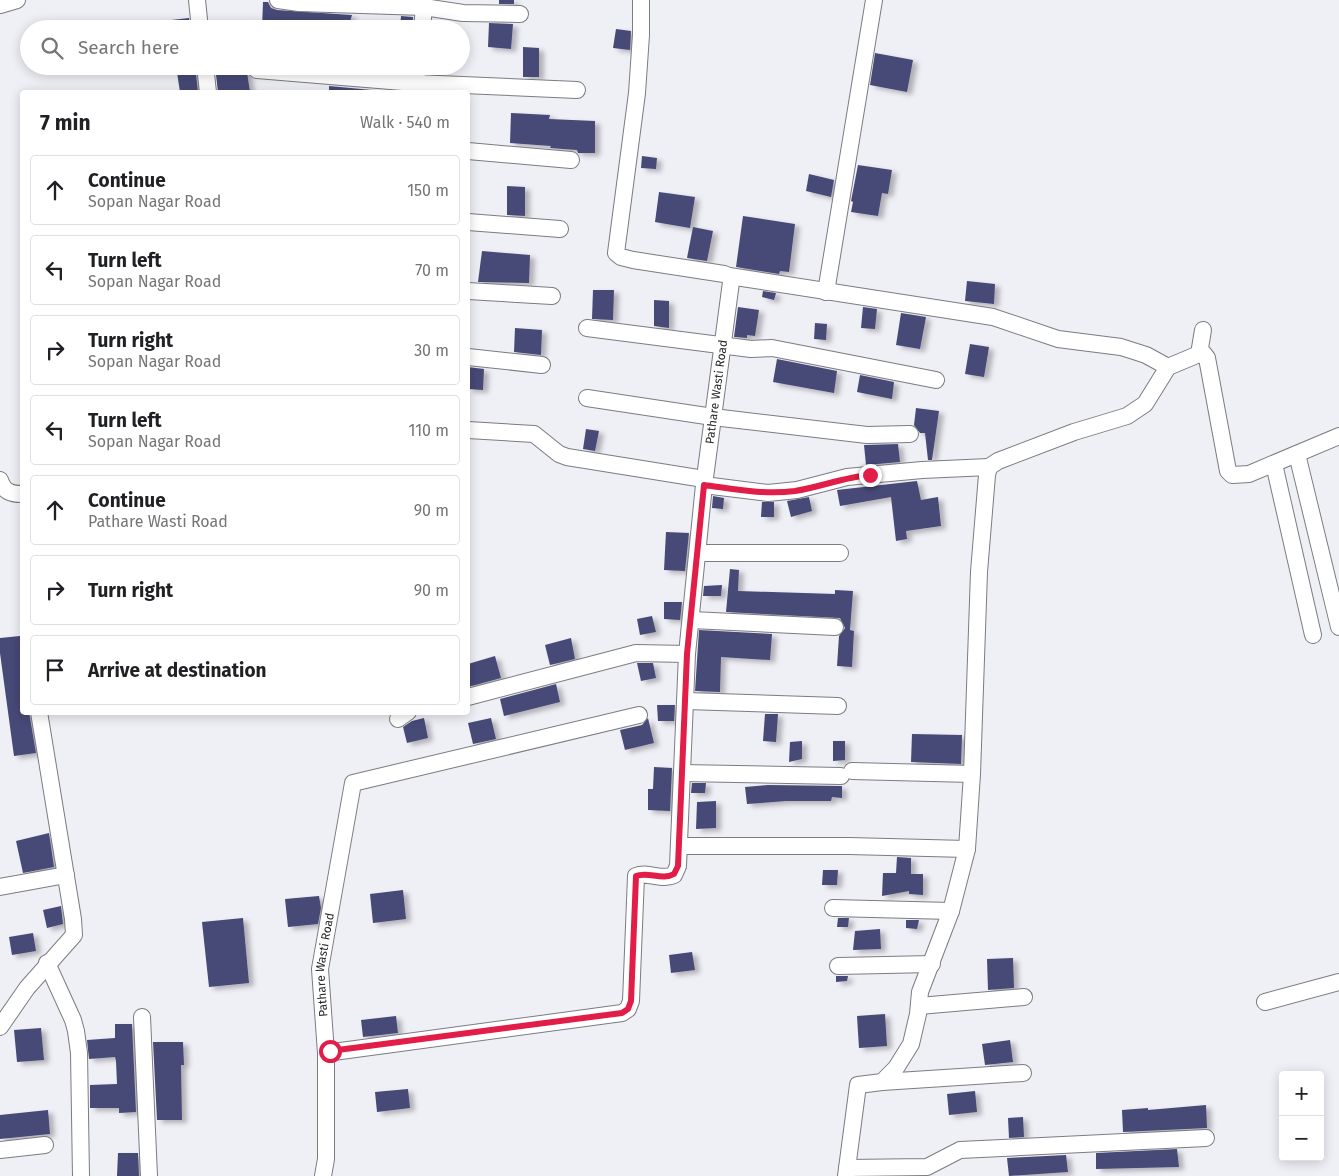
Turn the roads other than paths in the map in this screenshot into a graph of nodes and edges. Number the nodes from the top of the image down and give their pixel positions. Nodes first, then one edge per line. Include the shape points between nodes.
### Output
1 (17, 0) edge
2 (197, 0) edge
3 (278, 0) edge
4 (641, 0) edge
5 (874, 0) edge
6 (0, 5) edge
7 (462, 6) edge
8 (424, 7) junction
9 (520, 14) dead end
10 (199, 20) edge
11 (423, 20) edge
12 (206, 75) edge
13 (301, 75) edge
14 (417, 75) edge
15 (416, 88) edge
16 (208, 90) edge
17 (577, 90) dead end
18 (470, 151) edge
19 (571, 160) dead end
20 (470, 222) edge
21 (560, 229) dead end
22 (729, 276) junction
23 (470, 291) edge
24 (826, 292) junction
25 (552, 296) dead end
26 (587, 328) dead end
27 (1204, 330) dead end
28 (722, 344) junction
29 (1199, 354) junction
30 (470, 357) edge
31 (542, 365) dead end
32 (1168, 367) junction
33 (936, 380) dead end
34 (587, 398) dead end
35 (713, 417) junction
36 (470, 430) edge
37 (910, 434) dead end
38 (1339, 436) edge
39 (1297, 454) junction
40 (1274, 464) junction
41 (990, 467) junction
42 (0, 480) edge
43 (704, 482) junction
44 (20, 494) edge
45 (698, 553) junction
46 (840, 553) dead end
47 (692, 620) junction
48 (835, 627) dead end
49 (1339, 627) edge
50 (1314, 635) dead end
51 (687, 654) junction
52 (470, 695) edge
53 (686, 701) junction
54 (838, 706) dead end
55 (39, 715) edge
56 (639, 715) dead end
57 (682, 773) junction
58 (972, 774) junction
59 (679, 846) junction
60 (967, 849) junction
61 (66, 875) junction
62 (0, 887) edge
63 (833, 908) dead end
64 (952, 910) junction
65 (47, 963) junction
66 (932, 964) junction
67 (838, 966) dead end
68 (1339, 982) edge
69 (1024, 997) dead end
70 (1265, 1002) dead end
71 (919, 1006) junction
72 (142, 1017) dead end
73 (0, 1027) edge
74 (326, 1053) junction
75 (1023, 1073) dead end
76 (882, 1082) junction
77 (1206, 1138) dead end
78 (45, 1146) dead end
79 (0, 1150) edge
80 (846, 1172) edge
81 (81, 1176) edge
82 (149, 1176) edge
83 (323, 1176) edge

1 - 6 street
2 - 10 street
3 - 8 street
4 - 22 street via 637,93 616,253 634,260
5 - 24 street
7 - 8 street
7 - 9 street
8 - 11 street
12 - 16 street
13 - 15 street
14 - 15 street
15 - 17 street
18 - 19 street
20 - 21 street
22 - 24 street
22 - 28 street, Pathare Wasti Road via 731,282
23 - 25 street
24 - 32 street via 993,317 1058,339 1121,347
26 - 28 street
27 - 29 street
28 - 33 street via 772,348
28 - 35 street, Pathare Wasti Road
29 - 32 street
29 - 40 street via 1207,358 1228,471 1239,476
30 - 31 street
32 - 41 street via 1145,404 1127,416 1074,432
34 - 35 street
35 - 37 street via 868,435
35 - 43 street, Pathare Wasti Road
36 - 43 street via 534,434 567,457
38 - 39 street
39 - 40 street
39 - 49 street
40 - 50 street
41 - 43 street via 847,477 797,490 768,493
41 - 58 street via 979,572
42 - 44 street via 10,493
43 - 45 street, Pathare Wasti Road
45 - 46 street
45 - 47 street, Pathare Wasti Road
47 - 48 street
47 - 51 street, Pathare Wasti Road
51 - 52 street via 636,653
51 - 53 street, Pathare Wasti Road
53 - 54 street
53 - 57 street, Pathare Wasti Road
55 - 61 street
56 - 74 street, Pathare Wasti Road via 353,783 320,969
57 - 58 street
57 - 59 street, Pathare Wasti Road
58 - 60 street
59 - 60 street
59 - 74 street, Pathare Wasti Road via 678,866 674,874 668,878 641,874 634,881 631,1001 622,1013
60 - 64 street
61 - 62 street
61 - 65 street via 74,935
63 - 64 street
64 - 66 street
65 - 73 street
65 - 81 street via 76,1031
66 - 67 street
66 - 71 street via 920,992
68 - 70 street
69 - 71 street
71 - 76 street via 911,1044 896,1068
72 - 82 street
74 - 83 street, Pathare Wasti Road via 326,1159
75 - 76 street
76 - 80 street via 858,1085
77 - 80 street via 960,1150 927,1167
78 - 79 street

